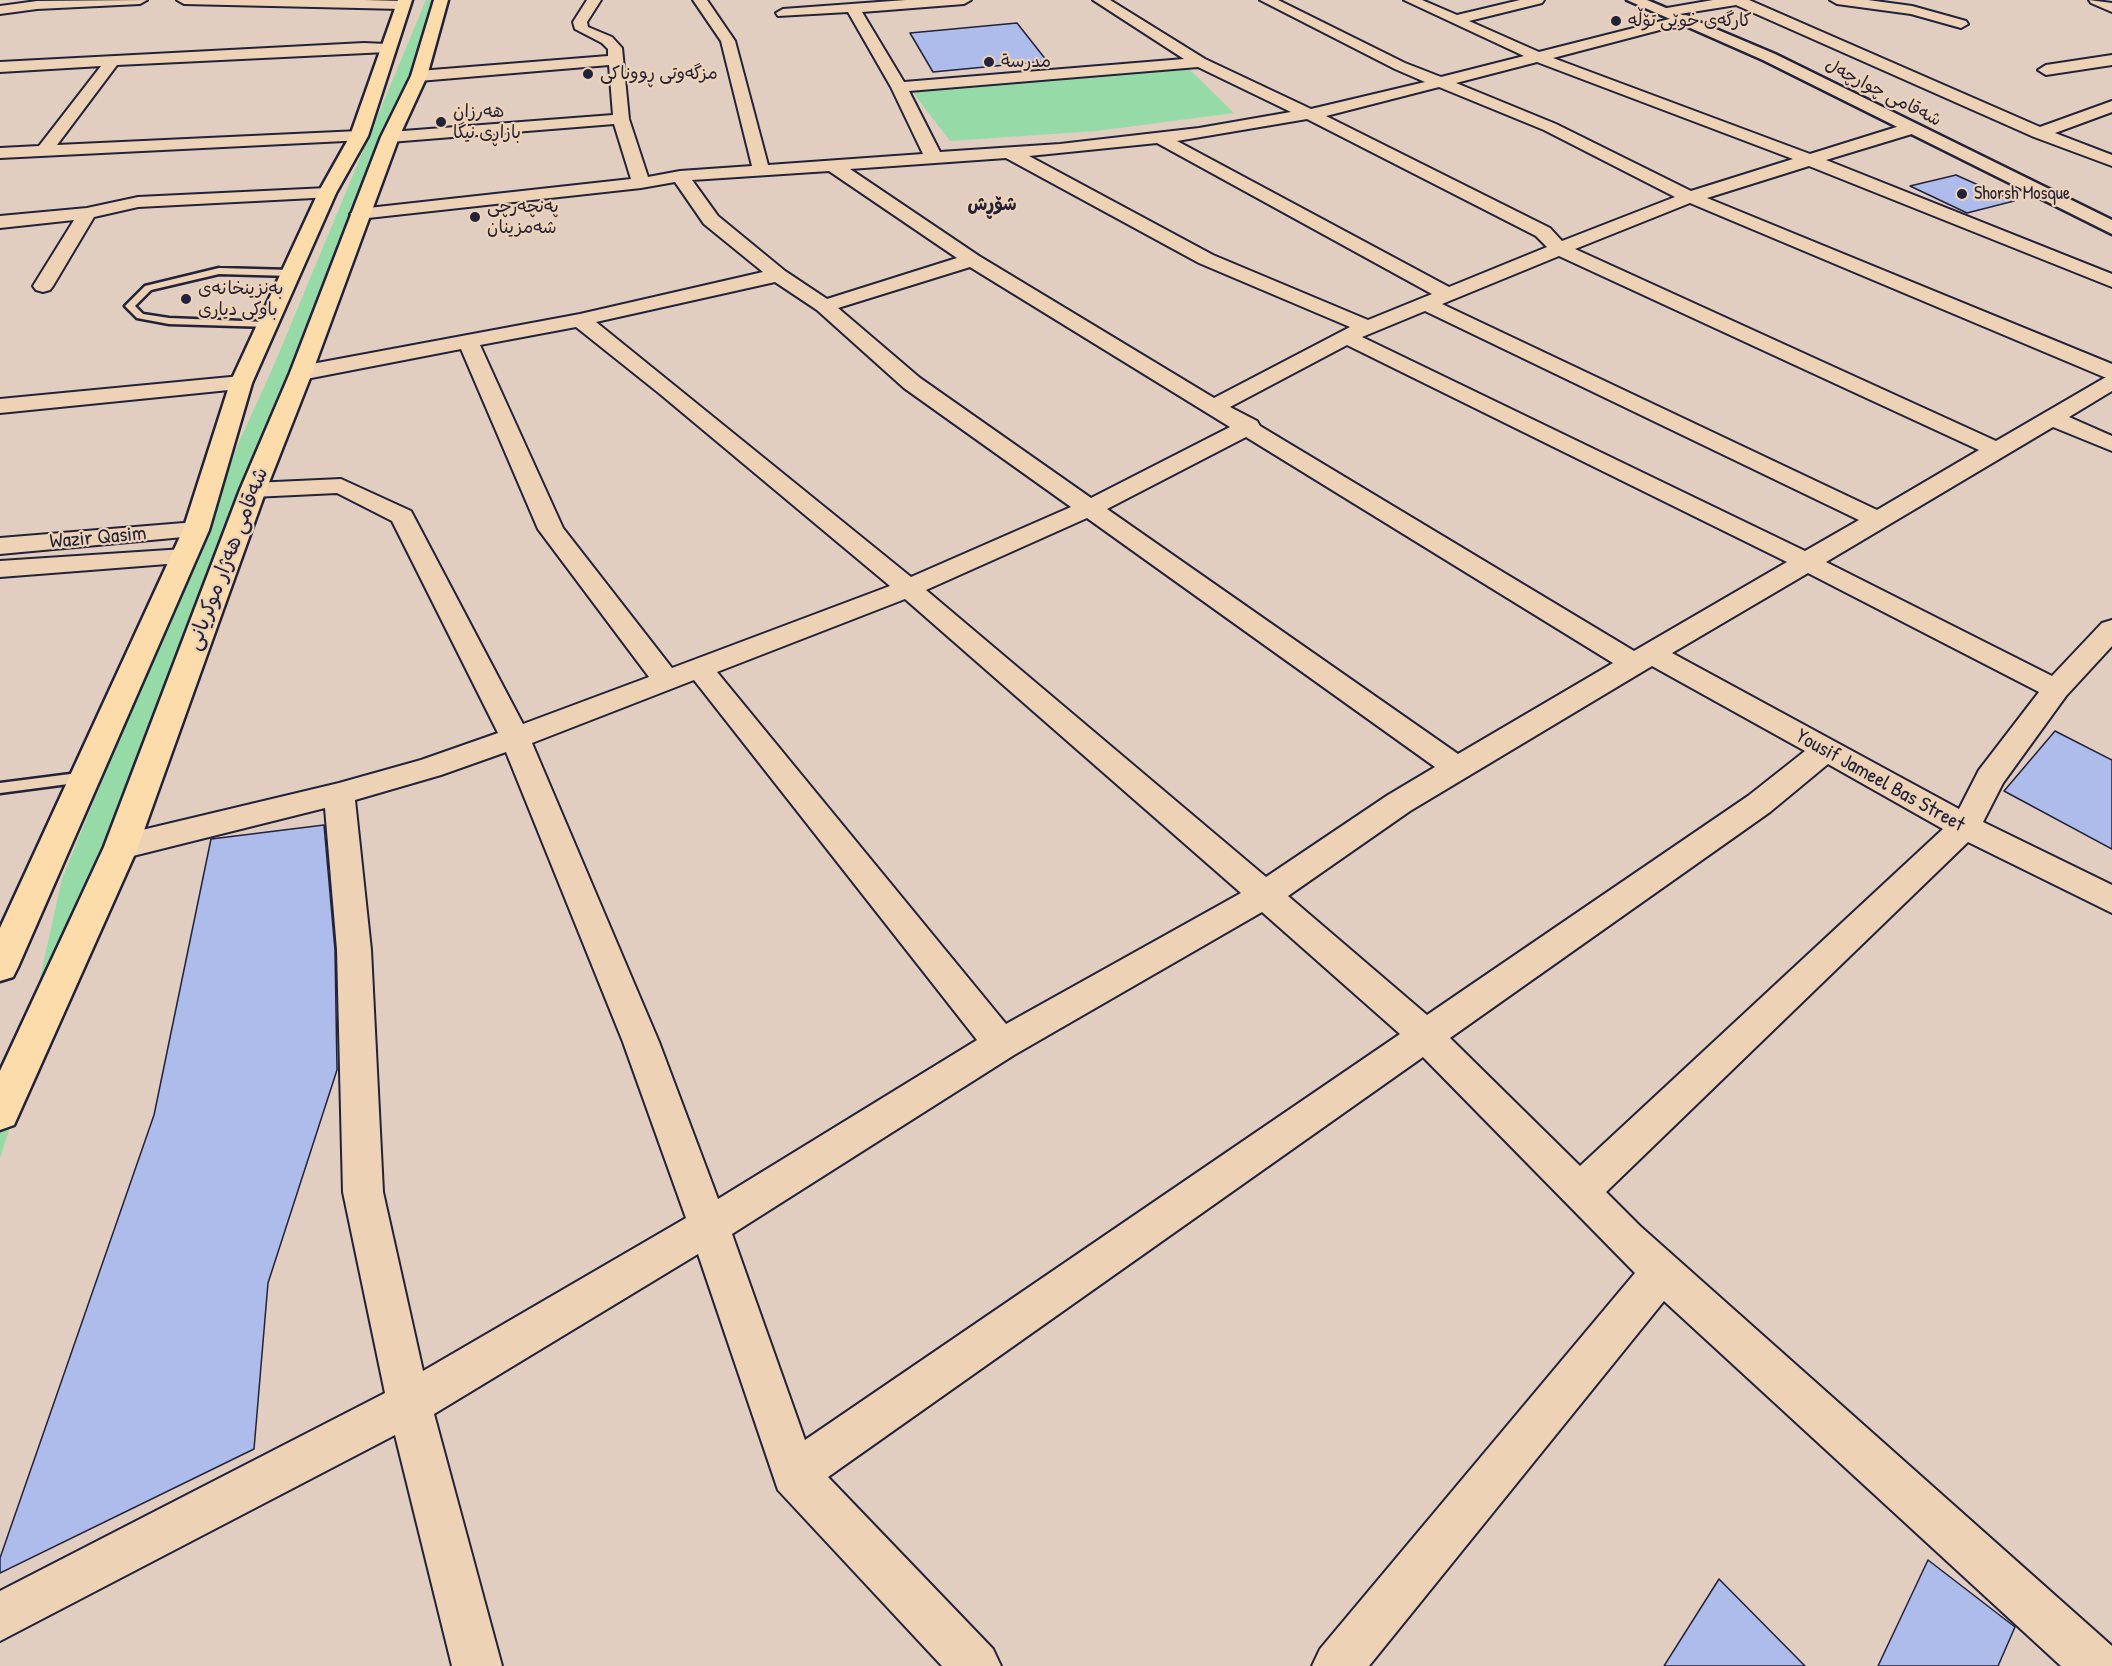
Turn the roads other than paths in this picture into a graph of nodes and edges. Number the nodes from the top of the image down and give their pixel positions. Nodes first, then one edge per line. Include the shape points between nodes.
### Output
1 (140, 0) edge
2 (184, 0) edge
3 (441, 0) edge
4 (594, 0) edge
5 (700, 0) edge
6 (964, 0) edge
7 (1267, 0) edge
8 (1411, 0) edge
9 (1537, 0) edge
10 (1634, 0) edge
11 (1738, 0) edge
12 (1837, 0) edge
13 (2096, 0) edge
14 (404, 2) edge
15 (1111, 2) edge
16 (40, 3) edge
17 (852, 7) junction
18 (2112, 9) edge
19 (0, 10) edge
20 (1667, 12) junction
21 (783, 13) dead end
22 (1685, 19) junction
23 (1455, 20) junction
24 (1961, 24) dead end
25 (387, 48) junction
26 (1538, 57) junction
27 (616, 60) junction
28 (2112, 60) edge
29 (112, 62) junction
30 (1200, 62) junction
31 (0, 67) edge
32 (2046, 70) dead end
33 (419, 76) junction
34 (1442, 82) junction
35 (899, 87) junction
36 (2110, 108) edge
37 (1312, 114) junction
38 (621, 119) junction
39 (1909, 129) junction
40 (2040, 133) junction
41 (358, 136) junction
42 (390, 137) junction
43 (1160, 138) junction
44 (45, 150) junction
45 (1008, 152) junction
46 (0, 153) edge
47 (934, 158) junction
48 (1810, 160) junction
49 (2112, 161) edge
50 (832, 165) junction
51 (761, 170) junction
52 (680, 176) junction
53 (641, 183) junction
54 (327, 193) junction
55 (1690, 197) junction
56 (87, 213) junction
57 (359, 214) junction
58 (0, 222) edge
59 (2112, 228) edge
60 (1559, 249) junction
61 (972, 260) junction
62 (291, 273) junction
63 (778, 274) junction
64 (2112, 281) edge
65 (43, 286) dead end
66 (1449, 295) junction
67 (1426, 304) junction
68 (824, 306) junction
69 (580, 320) junction
70 (267, 325) junction
71 (1357, 332) junction
72 (468, 342) junction
73 (2112, 372) edge
74 (301, 373) junction
75 (2112, 382) edge
76 (241, 383) junction
77 (0, 406) edge
78 (1216, 406) junction
79 (2052, 418) junction
80 (1249, 426) junction
81 (2112, 444) edge
82 (1995, 449) junction
83 (252, 489) junction
84 (1088, 509) junction
85 (1878, 520) junction
86 (196, 530) junction
87 (0, 546) edge
88 (184, 557) junction
89 (1807, 562) junction
90 (0, 569) edge
91 (908, 588) junction
92 (2112, 629) edge
93 (1644, 659) junction
94 (699, 668) junction
95 (666, 680) junction
96 (2056, 689) junction
97 (515, 738) junction
98 (1825, 751) junction
99 (1457, 768) junction
100 (86, 777) junction
101 (0, 788) edge
102 (339, 794) junction
103 (1965, 828) junction
104 (121, 847) junction
105 (1265, 894) junction
106 (2112, 900) edge
107 (0, 968) edge
108 (1426, 1036) junction
109 (1001, 1044) junction
110 (0, 1113) edge
111 (1580, 1192) junction
112 (709, 1226) junction
113 (1662, 1272) junction
114 (409, 1404) junction
115 (794, 1473) junction
116 (0, 1617) edge
117 (477, 1666) edge
118 (976, 1666) edge
119 (1337, 1666) edge
120 (2097, 1666) edge

1 - 16 street
2 - 14 street
3 - 33 highway, شەقامی ھەژار موکریانی
4 - 27 street via 580,22 582,29 607,40 615,48
5 - 51 street via 728,41
6 - 17 street
7 - 34 street via 1400,66
8 - 23 street
9 - 23 street
10 - 20 main road, شەقامی چوارچەل
11 - 20 street
11 - 40 street
12 - 24 street via 1912,10
13 - 18 street
14 - 25 highway, شەقامی ھەژار موکریانی
15 - 30 street via 1124,16
16 - 19 street
17 - 21 street
17 - 35 street
20 - 22 main road, شەقامی چوارچەل
22 - 26 street
22 - 39 main road, شەقامی چوارچەل
23 - 26 street
25 - 29 street
25 - 41 highway, شەقامی ھەژار موکریانی
26 - 34 street
26 - 48 street
27 - 33 street
27 - 38 street
28 - 32 street
29 - 31 street
29 - 44 street
30 - 35 street
30 - 37 street via 1279,102
33 - 42 highway, شەقامی ھەژار موکریانی
34 - 37 street
34 - 55 street via 1550,127
35 - 47 street
36 - 40 street
37 - 43 street
37 - 60 street via 1543,232
38 - 42 street
38 - 53 street
39 - 48 street
39 - 59 main road, شەقامی چوارچەل
40 - 49 street
41 - 44 street
41 - 54 highway, شەقامی ھەژار موکریانی
42 - 57 highway, شەقامی ھەژار موکریانی
43 - 45 street
43 - 66 street
44 - 46 street
45 - 47 street
45 - 71 street via 1206,259
47 - 50 street
48 - 55 street
48 - 64 street
50 - 51 street
50 - 61 street, Yousif Jameel Bas Street
51 - 52 street
52 - 53 street
52 - 63 street via 711,220
53 - 57 street
54 - 56 street via 138,202
54 - 62 highway, شەقامی ھەژار موکریانی
55 - 60 street
55 - 73 street
56 - 58 street
56 - 65 street
57 - 74 highway, شەقامی ھەژار موکریانی
60 - 66 street
60 - 82 street
61 - 68 street
61 - 78 street, Yousif Jameel Bas Street
62 - 70 highway, شەقامی ھەژار موکریانی
62 - 70 lane via 219,271 148,288 130,306 140,316 169,321
63 - 68 street
63 - 69 street
66 - 67 street
67 - 71 street
67 - 85 street
68 - 84 street via 912,382
69 - 72 street
69 - 91 street
70 - 76 highway, شەقامی ھەژار موکریانی
71 - 78 street
71 - 89 street
72 - 74 street
72 - 95 street via 551,529
74 - 83 highway, شەقامی ھەژار موکریانی
75 - 79 street
76 - 77 street
76 - 86 highway, شەقامی ھەژار موکریانی
78 - 80 street, Yousif Jameel Bas Street
79 - 81 street
79 - 82 street
80 - 84 street
80 - 93 street, Yousif Jameel Bas Street
82 - 85 street
83 - 97 street via 341,486 402,516
83 - 104 highway, شەقامی ھەژار موکریانی
84 - 91 street
84 - 99 street
85 - 89 street
86 - 87 street, Wazir Qasim
86 - 88 highway, شەقامی ھەژار موکریانی
88 - 90 street, Wazir Qasim
88 - 100 highway, شەقامی ھەژار موکریانی
89 - 93 street
89 - 96 street
91 - 94 street
91 - 105 street
92 - 96 street
93 - 98 street, Yousif Jameel Bas Street
93 - 99 street
94 - 95 street
94 - 109 street
95 - 97 street
96 - 103 street via 1990,778
97 - 102 street
97 - 112 street via 641,1042
98 - 103 street, Yousif Jameel Bas Street
98 - 108 street via 1759,804
99 - 105 street
100 - 101 lane
100 - 107 highway, شەقامی ھەژار موکریانی
102 - 104 street
102 - 114 street via 354,950 363,1192
103 - 106 street, Yousif Jameel Bas Street
103 - 111 street
104 - 110 highway, شەقامی ھەژار موکریانی
105 - 108 street
105 - 109 street
108 - 111 street
108 - 115 street
109 - 112 street
111 - 113 street
112 - 114 street
112 - 115 street
113 - 119 street
113 - 120 street
114 - 116 street
114 - 117 street
115 - 118 street

